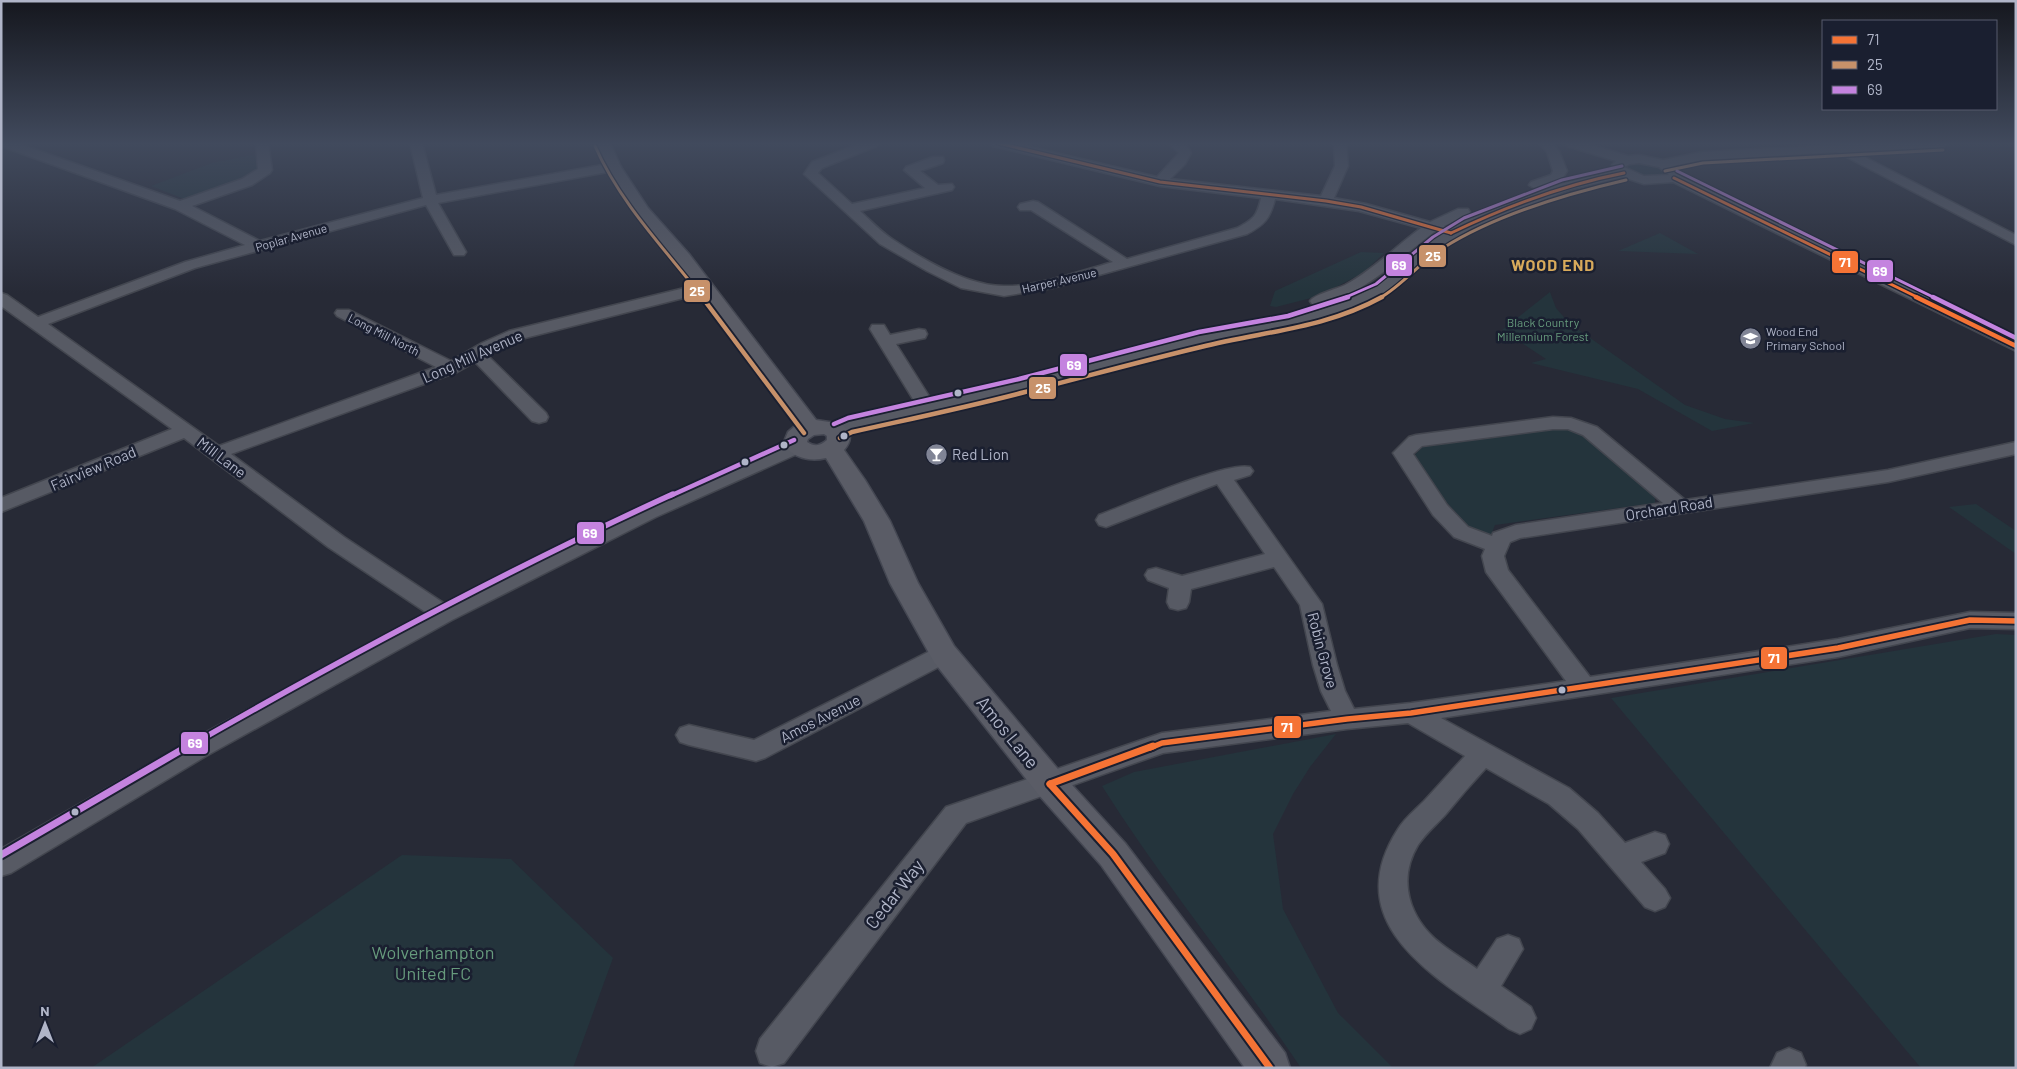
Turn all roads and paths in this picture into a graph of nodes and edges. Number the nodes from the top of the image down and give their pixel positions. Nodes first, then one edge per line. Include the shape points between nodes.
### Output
1 (143, 193) edge
2 (217, 193) edge
3 (428, 193) edge
4 (469, 193) edge
5 (630, 193) edge
6 (832, 193) edge
7 (920, 193) edge
8 (1259, 193) edge
9 (1330, 193) edge
10 (1511, 193) edge
11 (1548, 193) edge
12 (1706, 193) edge
13 (1924, 193) edge
14 (1269, 194) junction
15 (430, 200) junction
16 (1326, 201) junction
17 (180, 206) junction
18 (1025, 207) dead end
19 (849, 209) junction
20 (1432, 227) junction
21 (1451, 233) junction
22 (2016, 241) edge
23 (258, 246) junction
24 (459, 252) dead end
25 (1124, 263) junction
26 (705, 288) junction
27 (1, 298) edge
28 (343, 313) dead end
29 (36, 324) junction
30 (919, 334) dead end
31 (2016, 346) edge
32 (477, 354) junction
33 (452, 368) junction
34 (1021, 386) junction
35 (928, 408) junction
36 (539, 417) dead end
37 (186, 430) junction
38 (804, 437) junction
39 (834, 440) junction
40 (2016, 448) edge
41 (217, 453) junction
42 (1243, 471) dead end
43 (1222, 477) junction
44 (1, 506) edge
45 (1679, 506) junction
46 (1105, 521) dead end
47 (1498, 546) junction
48 (1279, 558) junction
49 (1156, 575) dead end
50 (444, 614) junction
51 (2016, 621) edge
52 (944, 654) junction
53 (1584, 687) junction
54 (1411, 712) junction
55 (1347, 719) junction
56 (690, 735) dead end
57 (1482, 754) junction
58 (1050, 784) junction
59 (1655, 844) dead end
60 (1620, 857) junction
61 (1, 864) edge
62 (1655, 898) dead end
63 (1508, 948) dead end
64 (1481, 990) junction
65 (1520, 1018) dead end
66 (772, 1052) dead end
67 (1270, 1068) edge

1 - 17 street
2 - 17 street
3 - 15 street
4 - 15 street, Poplar Avenue
5 - 26 main road
6 - 19 street, Harper Avenue
7 - 19 street
8 - 14 street
9 - 16 street
10 - 20 street
11 - 21 street
12 - 31 street
13 - 22 street
14 - 16 street
14 - 25 street, Harper Avenue via 1265,211 1257,223 1242,231
15 - 23 street, Poplar Avenue
15 - 24 street
16 - 20 street
17 - 23 street
18 - 25 street via 1033,205
19 - 25 street, Harper Avenue via 885,241 967,285 1004,291 1023,290
20 - 21 street
20 - 34 street via 1375,274 1334,297 1190,328 1020,372 1016,375
21 - 34 street via 1395,280 1348,306 1304,320 1201,339
23 - 29 street, Poplar Avenue via 190,265
26 - 32 street, Long Mill Avenue via 515,335
26 - 38 main road
27 - 29 street, Mill Lane
28 - 33 street, Long Mill North
29 - 37 street, Mill Lane
30 - 35 street via 881,335
32 - 33 street, Long Mill Avenue
32 - 36 street
33 - 41 street, Long Mill Avenue
34 - 35 street
35 - 39 street via 850,425
37 - 41 street, Mill Lane
37 - 44 street, Fairview Road
38 - 39 main road via 813,452
38 - 50 street
39 - 52 main road, Amos Lane via 877,520 904,583
40 - 45 street, Orchard Road via 1888,476
41 - 50 street, Mill Lane via 336,542
42 - 43 street
43 - 46 street
43 - 48 street, Robin Grove
45 - 47 street, Orchard Road via 1516,532 1501,538
45 - 47 street via 1590,431 1571,424 1553,423 1416,441 1403,454 1440,510 1461,532
47 - 53 street via 1493,556 1497,572
48 - 49 street via 1179,593
48 - 55 street, Robin Grove via 1312,604 1325,665
50 - 61 street via 197,749
51 - 53 street, Cedar Way via 1970,620 1838,648
52 - 56 street, Amos Avenue via 756,751
52 - 58 main road, Amos Lane
53 - 54 street, Cedar Way
54 - 55 street, Cedar Way
54 - 57 street
55 - 58 street, Cedar Way via 1162,744
57 - 60 street via 1501,762 1572,806
57 - 64 street via 1409,836 1399,852 1392,887 1399,916 1417,941 1439,961
58 - 66 street, Cedar Way via 956,814
58 - 67 main road, Amos Lane via 1113,854
59 - 60 street
60 - 62 street
63 - 64 street
64 - 65 street

